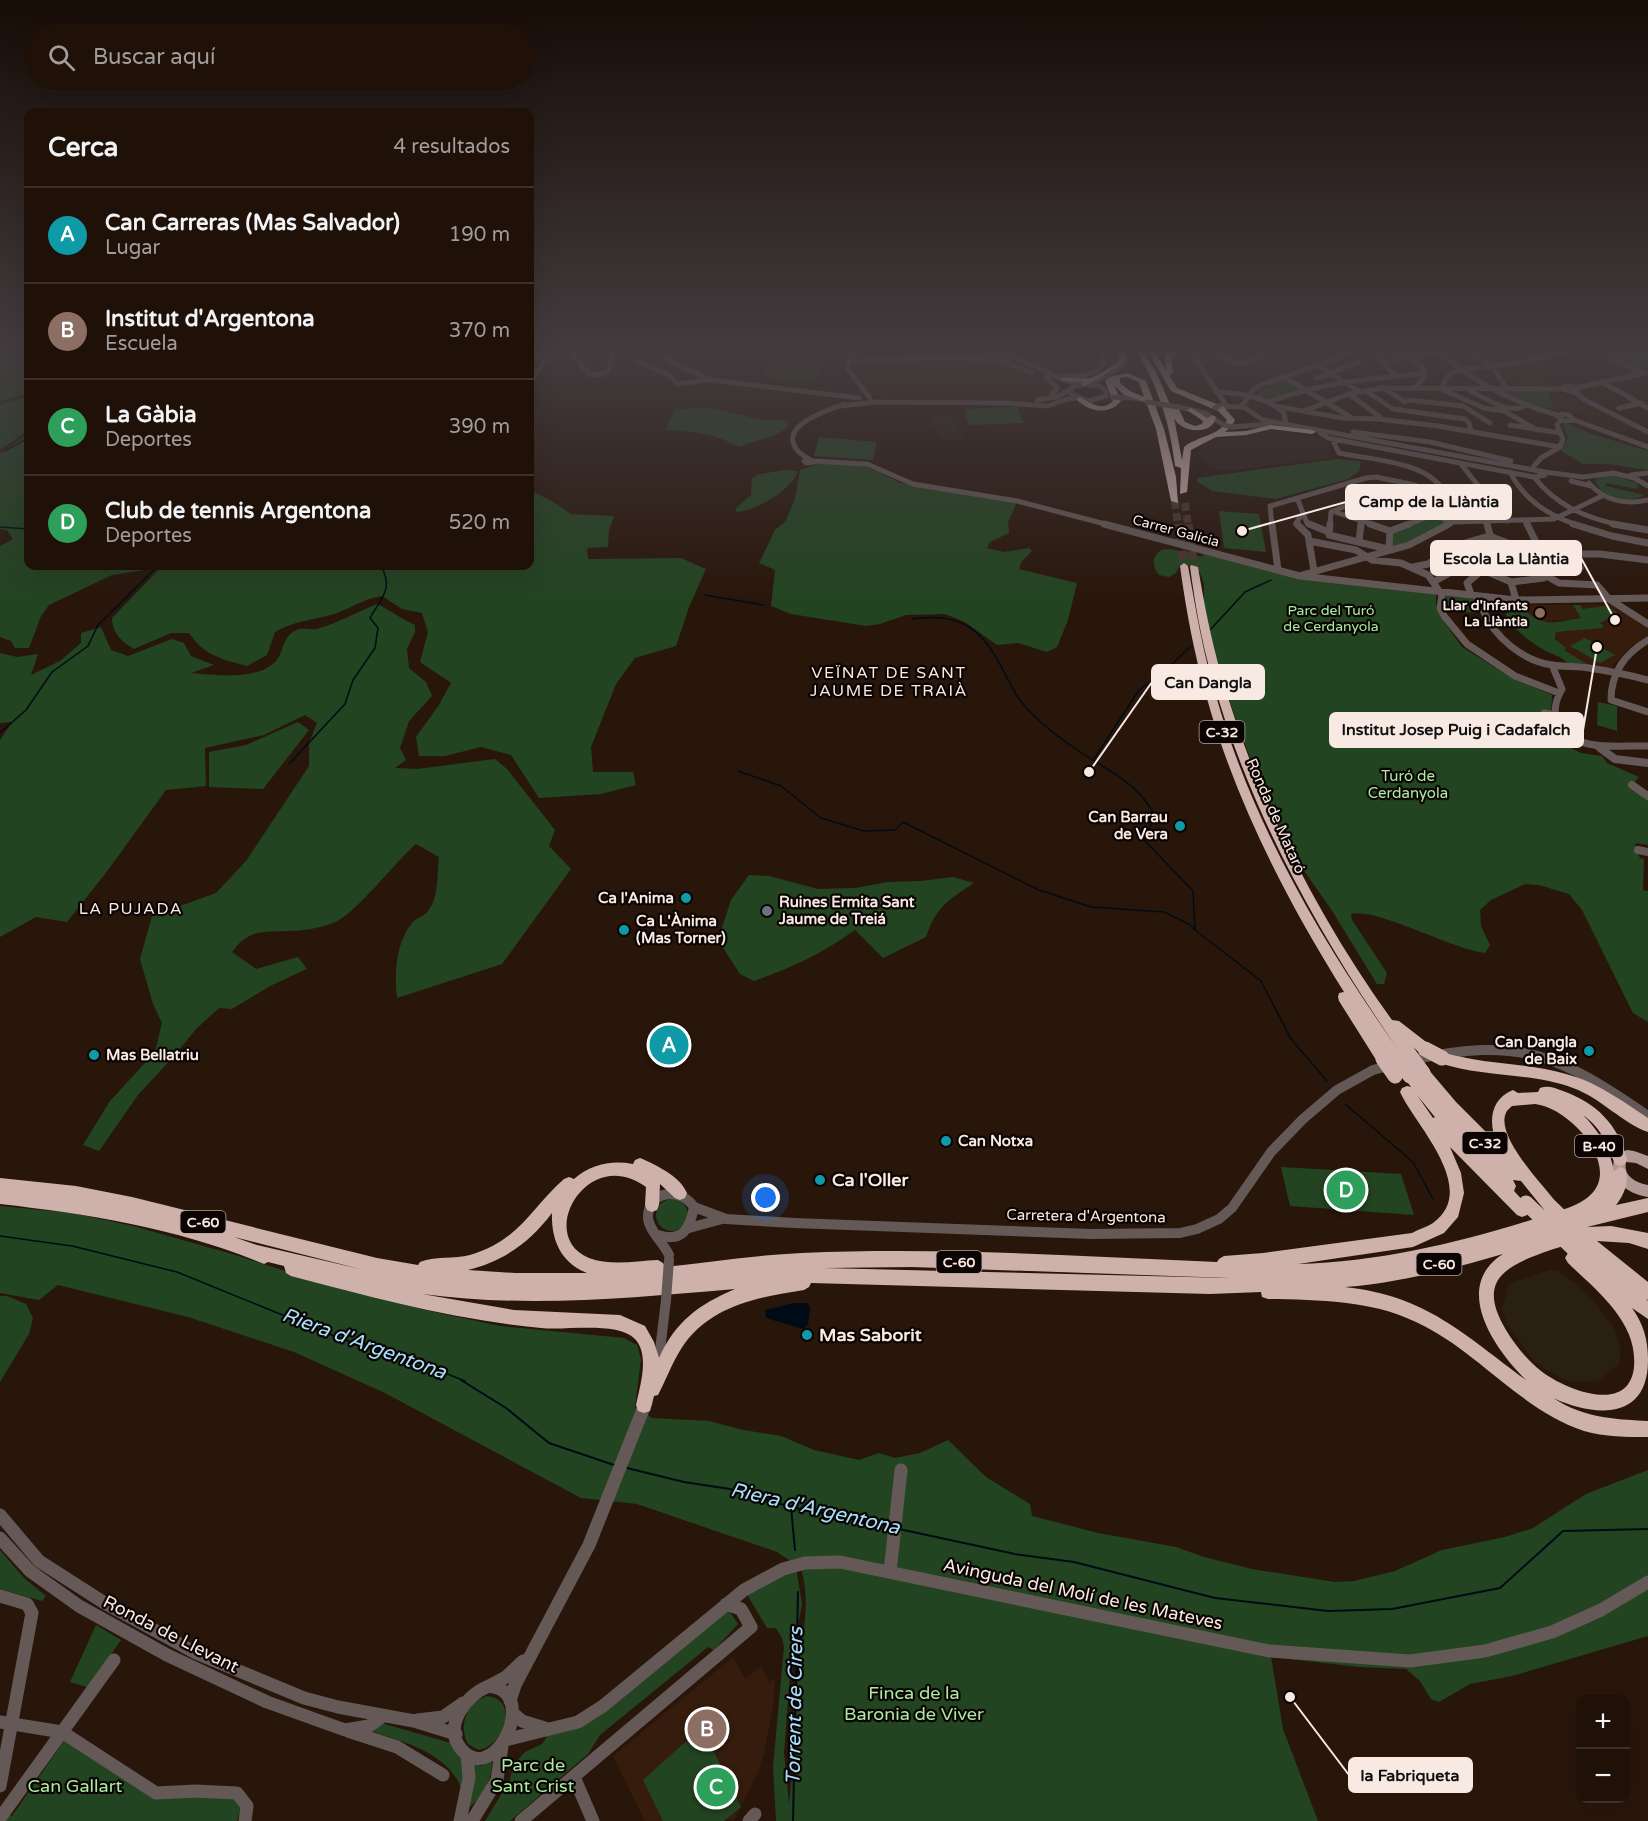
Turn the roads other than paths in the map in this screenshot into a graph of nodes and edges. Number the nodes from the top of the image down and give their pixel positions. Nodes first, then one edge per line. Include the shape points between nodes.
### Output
1 (796, 431) edge
2 (1157, 431) edge
3 (1164, 431) edge
4 (1174, 431) edge
5 (1220, 431) edge
6 (1254, 431) edge
7 (1308, 431) edge
8 (1312, 431) edge
9 (1314, 431) edge
10 (1324, 431) edge
11 (1324, 431) edge
12 (1339, 431) edge
13 (1356, 431) edge
14 (1361, 431) edge
15 (1464, 431) edge
16 (1492, 431) edge
17 (1512, 431) edge
18 (1530, 431) edge
19 (1545, 431) edge
20 (1593, 431) edge
21 (1318, 432) junction
22 (1471, 432) joint
23 (1560, 433) joint
24 (1494, 436) junction
25 (1205, 437) junction
26 (1332, 439) junction
27 (1516, 440) junction
28 (1536, 443) junction
29 (1560, 447) junction
30 (1648, 448) edge
31 (1424, 456) junction
32 (1460, 463) junction
33 (1527, 468) junction
34 (1414, 469) junction
35 (1510, 472) junction
36 (1545, 473) junction
37 (1623, 474) junction
38 (1648, 475) edge
39 (1533, 476) junction
40 (1590, 477) junction
41 (1401, 482) junction
42 (1172, 483) junction
43 (1646, 484) edge
44 (1591, 486) junction
45 (1183, 492) junction
46 (1604, 495) junction
47 (1424, 496) junction
48 (1297, 498) junction
49 (1175, 501) tunnel mouth
50 (1620, 501) junction
51 (1648, 501) edge
52 (1185, 502) tunnel mouth
53 (1648, 509) edge
54 (1574, 510) junction
55 (1332, 511) junction
56 (1435, 512) junction
57 (1303, 513) junction
58 (1559, 517) junction
59 (1361, 521) junction
60 (1486, 521) junction
61 (1507, 521) junction
62 (1526, 521) junction
63 (1450, 523) junction
64 (1648, 530) edge
65 (1390, 531) junction
66 (1328, 533) junction
67 (1489, 536) junction
68 (1309, 540) junction
69 (1359, 541) junction
70 (1648, 543) edge
71 (1522, 547) junction
72 (1390, 548) junction
73 (1567, 554) junction
74 (1366, 557) junction
75 (1648, 560) edge
76 (1410, 567) junction
77 (1278, 570) junction
78 (1482, 570) junction
79 (1314, 571) junction
80 (1542, 573) junction
81 (1300, 576) junction
82 (1435, 581) junction
83 (1511, 582) junction
84 (1440, 592) junction
85 (1475, 595) junction
86 (1489, 597) junction
87 (1648, 598) edge
88 (1610, 599) junction
89 (1516, 600) junction
90 (1648, 624) edge
91 (1648, 640) edge
92 (1552, 665) junction
93 (1615, 673) junction
94 (1648, 680) edge
95 (1559, 693) junction
96 (1648, 712) edge
97 (1555, 715) junction
98 (1540, 720) dead end
99 (1596, 746) junction
100 (1648, 746) edge
101 (1648, 763) edge
102 (1632, 785) dead end
103 (1648, 796) edge
104 (1644, 851) edge
105 (1288, 856) junction
106 (1648, 861) edge
107 (1395, 1055) junction
108 (1417, 1074) junction
109 (1550, 1077) junction
110 (1407, 1092) junction
111 (1508, 1100) junction
112 (1648, 1116) edge
113 (1648, 1126) edge
114 (1648, 1131) edge
115 (1648, 1163) edge
116 (1620, 1166) junction
117 (0, 1185) edge
118 (1648, 1191) edge
119 (680, 1193) junction
120 (0, 1197) edge
121 (652, 1205) junction
122 (1648, 1205) edge
123 (1524, 1206) junction
124 (694, 1207) junction
125 (726, 1219) junction
126 (1554, 1219) junction
127 (685, 1231) junction
128 (1648, 1233) edge
129 (658, 1235) junction
130 (1648, 1241) edge
131 (258, 1252) junction
132 (1581, 1252) junction
133 (669, 1257) junction
134 (722, 1268) junction
135 (1196, 1268) junction
136 (400, 1270) junction
137 (841, 1275) junction
138 (1210, 1286) junction
139 (1648, 1292) edge
140 (1648, 1311) edge
141 (652, 1389) junction
142 (641, 1411) junction
143 (1648, 1429) edge
144 (900, 1475) dead end
145 (0, 1515) edge
146 (0, 1538) edge
147 (890, 1572) junction
148 (1648, 1582) edge
149 (0, 1596) edge
150 (726, 1604) junction
151 (540, 1639) junction
152 (114, 1660) dead end
153 (489, 1686) junction
154 (464, 1703) junction
155 (512, 1707) junction
156 (383, 1716) junction
157 (414, 1720) junction
158 (7, 1723) edge
159 (548, 1729) junction
160 (345, 1730) junction
161 (62, 1732) junction
162 (456, 1734) junction
163 (504, 1743) junction
164 (467, 1755) junction
165 (443, 1774) dead end
166 (574, 1777) junction
167 (0, 1786) edge
168 (0, 1818) edge
169 (245, 1821) edge
170 (460, 1821) edge
171 (472, 1821) edge
172 (521, 1821) edge
173 (593, 1821) edge

1 - 77 street, Carrer Galícia via 794,445 807,459 806,464 867,464 913,484 1017,501
2 - 42 highway
3 - 42 highway
4 - 45 highway
5 - 25 highway
6 - 25 highway
7 - 21 highway
8 - 21 street
9 - 21 street
10 - 21 street
11 - 21 street
12 - 26 street
13 - 33 street
14 - 33 street via 1430,442
15 - 22 street
16 - 24 street
17 - 27 street
18 - 28 street
19 - 23 street
20 - 30 street
21 - 26 street
22 - 24 street
23 - 29 street
24 - 27 street
25 - 45 highway via 1186,451
26 - 31 street
26 - 34 street via 1340,454
27 - 28 street
28 - 29 street
29 - 33 street
31 - 32 street
31 - 34 street
32 - 35 street
32 - 61 street
33 - 36 street
33 - 36 street
33 - 39 street
34 - 56 street via 1444,489 1444,503
35 - 39 street
35 - 58 street via 1526,495
36 - 39 street
36 - 40 street
36 - 44 street
37 - 38 street
37 - 40 street via 1605,472
37 - 43 street
38 - 43 street via 1644,479
39 - 54 street via 1551,495
40 - 44 street
41 - 47 street via 1418,487
41 - 48 street via 1366,478
41 - 55 street
42 - 49 highway
44 - 46 street
45 - 52 highway
46 - 50 street
46 - 54 street
47 - 56 street
47 - 59 street
48 - 57 street
48 - 77 street via 1270,506
50 - 51 street
50 - 53 street
54 - 58 street
54 - 64 street via 1609,523
55 - 59 street
55 - 66 street
56 - 63 street
56 - 65 street
57 - 66 street via 1306,523
57 - 68 street via 1296,523
58 - 62 street
58 - 70 street via 1607,535
59 - 65 street
59 - 69 street
60 - 61 street
60 - 63 street
60 - 67 street
61 - 62 street
62 - 71 street via 1536,542
63 - 72 street via 1415,543
65 - 72 street
66 - 69 street
67 - 71 street
67 - 76 street via 1458,545 1424,566
67 - 80 street via 1493,546
68 - 74 street via 1356,550
68 - 79 street
69 - 72 street
71 - 73 street via 1532,552
72 - 74 street
73 - 75 street
73 - 80 street via 1580,568
74 - 76 street
74 - 79 street
76 - 82 street
77 - 81 street, Carrer Galícia
78 - 82 street via 1467,563
78 - 83 street
78 - 85 street via 1467,583
79 - 81 street
80 - 83 street
80 - 88 street via 1555,583 1597,585
81 - 84 street, Carrer Galícia
82 - 84 street
83 - 89 street
84 - 85 street, Carrer Galícia
84 - 95 street via 1444,616 1467,644 1515,676
85 - 86 street, Carrer Galícia
85 - 92 street via 1482,602 1481,615 1498,636 1530,658
86 - 89 street, Carrer Galícia
86 - 92 street via 1483,610 1494,628 1515,647
87 - 88 street, Carrer Galícia
88 - 89 street, Carrer Galícia
88 - 90 street
91 - 93 street via 1627,656
92 - 93 street
92 - 95 street via 1562,689
93 - 94 street
93 - 96 street via 1611,700
95 - 97 street
97 - 98 street via 1545,713
97 - 99 street via 1568,736
99 - 100 street
99 - 101 street via 1615,759
102 - 103 street
104 - 106 street
105 - 107 highway, Ronda de Mataró / C-32
105 - 107 highway, Ronda de Mataró / C-32 via 1229,719 1209,656 1189,567 1188,605 1198,655 1239,778 1301,920 1325,965
105 - 109 highway, bridge via 1358,973 1395,1025 1442,1058 1479,1068
107 - 108 highway, bridge
107 - 110 highway, bridge via 1395,1076
108 - 123 highway, C-32 via 1439,1112
108 - 126 highway, C-32
109 - 113 highway via 1607,1098
109 - 114 highway via 1595,1095
110 - 123 highway
110 - 135 highway via 1454,1170 1456,1201 1444,1224 1413,1240
111 - 116 highway via 1537,1091 1576,1103 1598,1119 1612,1136
111 - 126 highway via 1498,1114 1503,1142
111 - 126 highway, B-40 via 1532,1097 1555,1103 1578,1118 1602,1152 1605,1188 1587,1206
112 - 125 street, Carretera d'Argentona via 1580,1072 1546,1057 1510,1049 1453,1051 1373,1070 1337,1090 1271,1152 1232,1208 1218,1219 1180,1233 1091,1234
115 - 116 main road via 1630,1155
116 - 118 main road via 1631,1186
116 - 126 highway, C-60 via 1618,1191 1608,1204
117 - 136 highway, C-60 via 80,1193 148,1207
119 - 121 street via 664,1194
119 - 124 street
119 - 136 highway via 648,1168 621,1161 603,1163 566,1187 517,1241 501,1251 471,1263
120 - 131 highway, C-60 via 142,1218
121 - 129 street via 648,1220
121 - 134 highway via 653,1184 646,1176 620,1167 603,1169 572,1188 562,1204 558,1232 571,1254 597,1268
122 - 126 highway via 1597,1216
123 - 132 highway
124 - 125 street
124 - 127 street via 694,1218
125 - 127 street
126 - 128 highway via 1611,1224
126 - 132 highway, C-32, bridge
126 - 135 highway, C-60 via 1403,1261 1339,1270
126 - 138 highway, C-60 via 1438,1265 1299,1283
127 - 129 street via 669,1238
127 - 133 street
129 - 133 street
130 - 132 highway via 1608,1232 1587,1233 1509,1258 1498,1264 1487,1283 1485,1295 1493,1326 1524,1368 1576,1399 1613,1402 1638,1390 1645,1375 1642,1341
131 - 137 highway, C-60 via 371,1279 472,1292 598,1292
131 - 142 highway via 285,1266 481,1313 628,1325 645,1338 651,1353
132 - 139 highway, C-32
132 - 140 highway, C-32
133 - 141 street, bridge via 660,1359
134 - 135 highway, C-60 via 855,1260
134 - 136 highway, C-60 via 535,1282
137 - 138 highway, C-60
137 - 141 highway via 744,1294 709,1310 680,1336
138 - 143 highway via 1353,1295 1391,1303 1442,1326 1523,1388 1577,1420
141 - 142 street
142 - 151 street via 571,1583
144 - 147 street
145 - 156 street via 39,1561 103,1602 196,1653 304,1698
146 - 160 street, Ronda de Llevant via 30,1571 98,1617 267,1702
147 - 148 street, Avinguda del Molí de les Mateves via 1269,1651 1410,1661 1485,1651 1552,1632 1601,1610
147 - 150 street, Avinguda del Molí de les Mateves via 840,1562 805,1563 773,1574
149 - 158 street via 27,1604 32,1613
150 - 159 street, Avinguda del Molí de les Mateves via 603,1706 578,1722
150 - 166 street via 741,1609 751,1627
151 - 153 street via 519,1667
151 - 155 street via 515,1685
152 - 161 street
153 - 154 street via 476,1691
153 - 155 street via 500,1689
154 - 157 street via 443,1716
154 - 162 street via 457,1718
155 - 159 street via 522,1721
155 - 163 street via 511,1727
156 - 157 street
156 - 160 street via 369,1726
157 - 162 street
158 - 161 street
158 - 167 street
159 - 163 street
160 - 165 street, Ronda de Llevant via 397,1747
161 - 168 street
161 - 169 street via 156,1792 237,1793 247,1806
162 - 164 street
163 - 164 street via 483,1758
163 - 171 street via 497,1780
164 - 170 street via 470,1778
166 - 172 street
166 - 173 street

